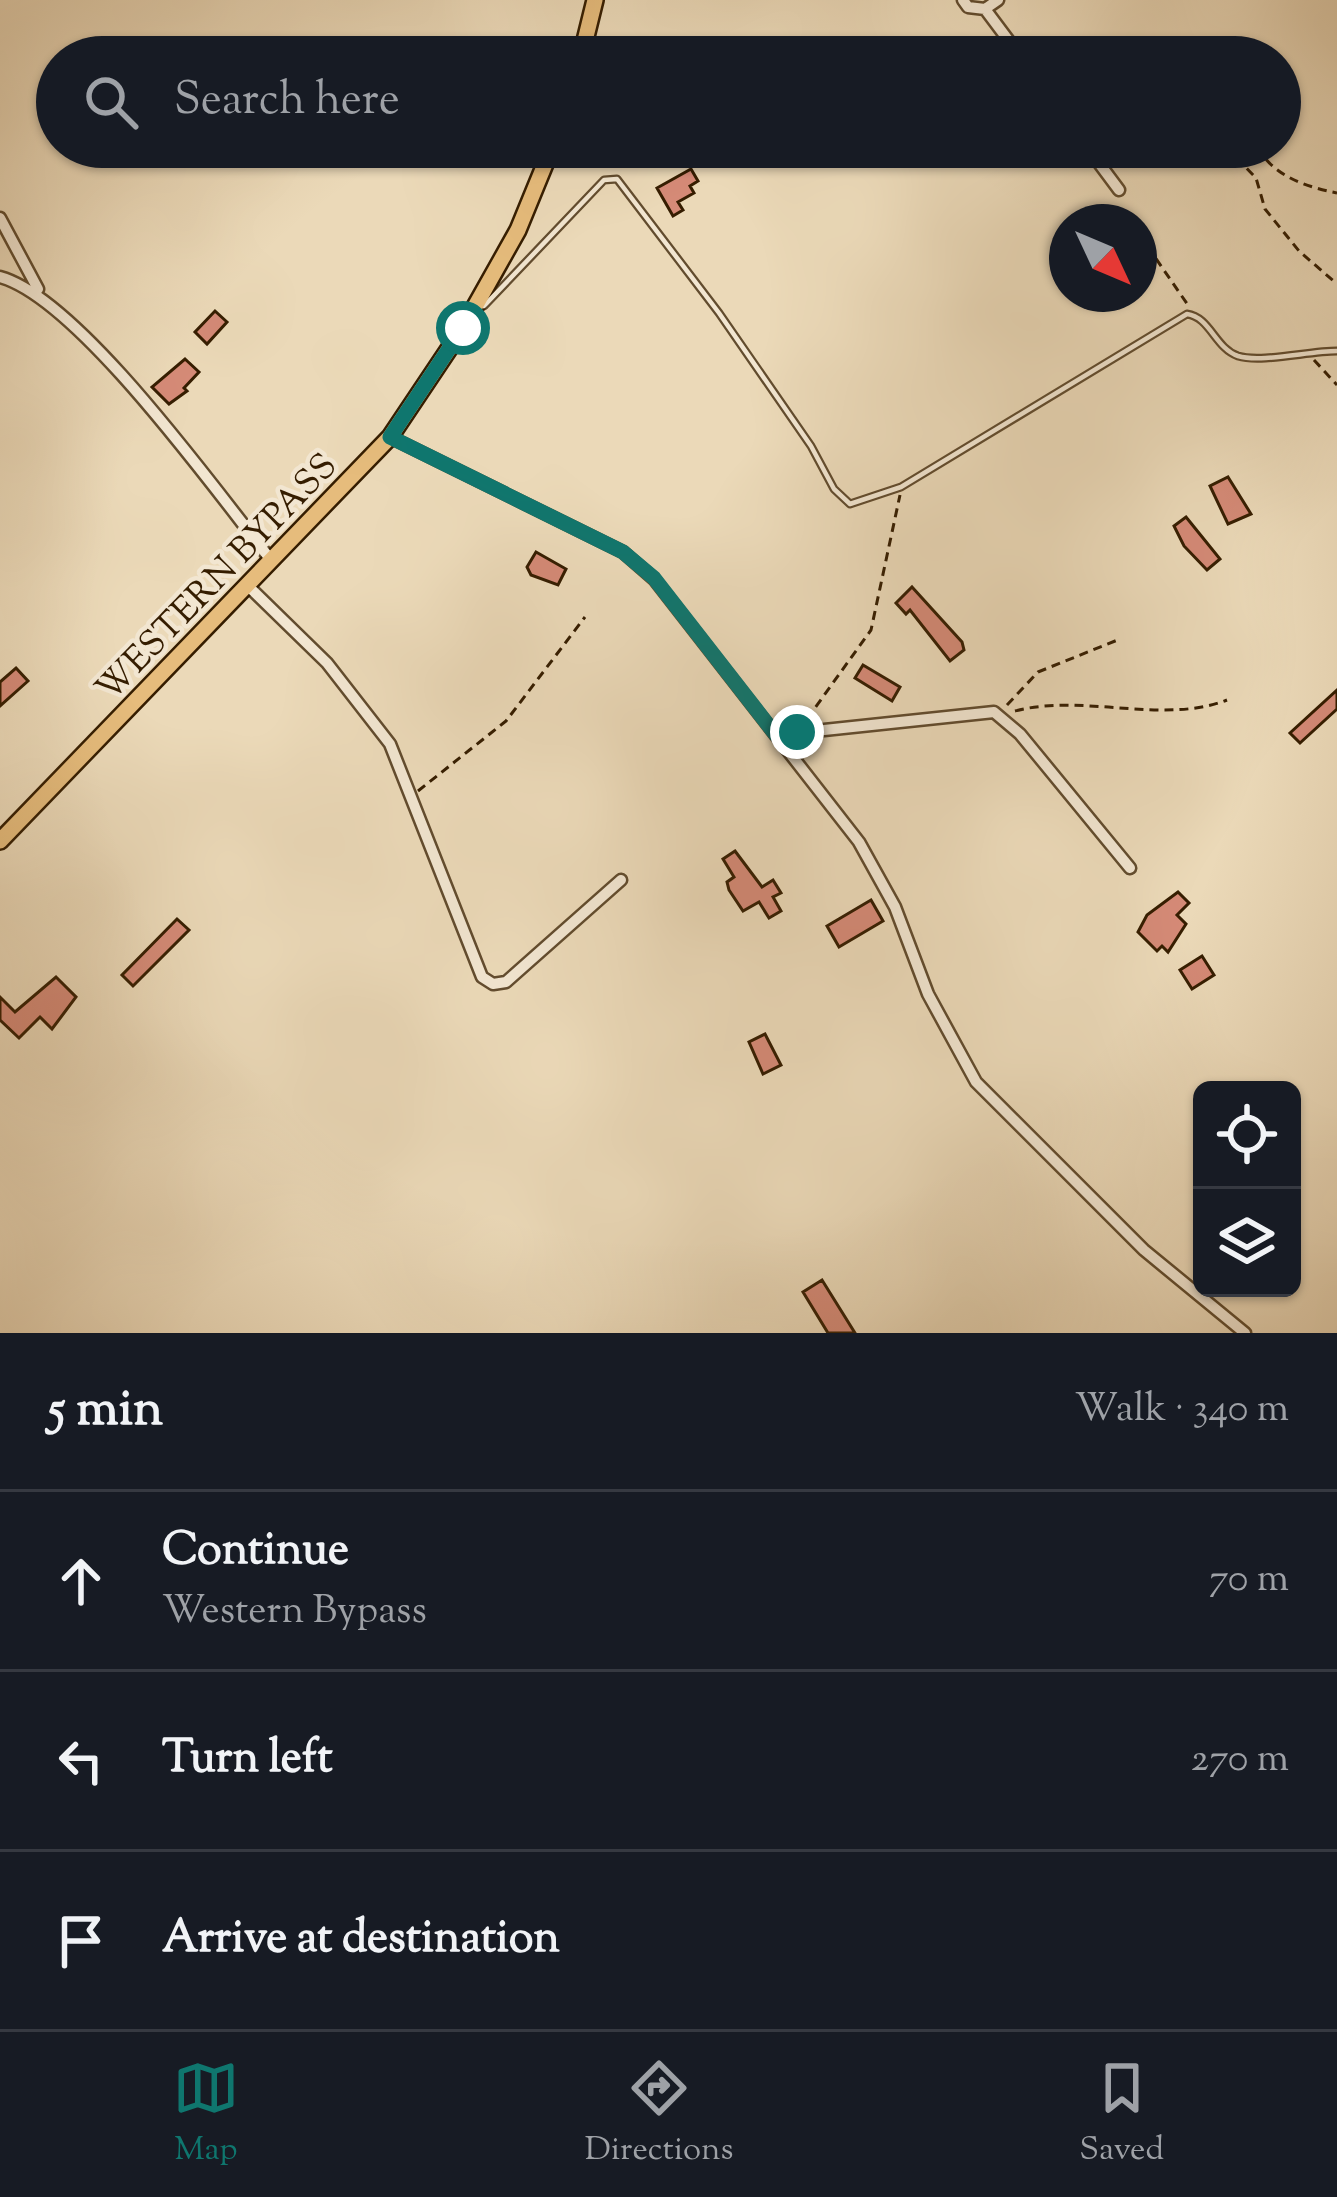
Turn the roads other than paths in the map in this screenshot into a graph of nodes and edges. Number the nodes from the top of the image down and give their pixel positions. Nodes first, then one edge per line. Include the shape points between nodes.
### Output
1 (596, 0) edge
2 (963, 0) edge
3 (998, 0) edge
4 (985, 9) junction
5 (586, 36) edge
6 (1005, 36) edge
7 (543, 168) edge
8 (1103, 168) edge
9 (1119, 190) dead end
10 (0, 218) edge
11 (0, 277) edge
12 (42, 295) junction
13 (463, 328) junction
14 (1337, 352) edge
15 (390, 437) junction
16 (272, 560) junction
17 (247, 585) junction
18 (776, 735) junction
19 (0, 841) edge
20 (1130, 868) dead end
21 (621, 880) dead end
22 (1245, 1333) edge

1 - 5 main road
2 - 4 street
3 - 4 street
4 - 6 street
7 - 13 main road, WESTERN BYPASS
8 - 9 street
10 - 12 street
11 - 12 street
12 - 16 street via 141,399
13 - 14 lane via 604,180 617,179 842,498 862,503 1195,314 1243,357
13 - 15 main road, WESTERN BYPASS
15 - 16 main road, WESTERN BYPASS
15 - 18 street via 623,552 654,578
16 - 17 main road, WESTERN BYPASS
17 - 19 main road, WESTERN BYPASS
17 - 21 street via 391,744 475,966 493,984 506,982
18 - 20 street via 1000,715
18 - 22 street via 880,878 976,1082 1129,1236

